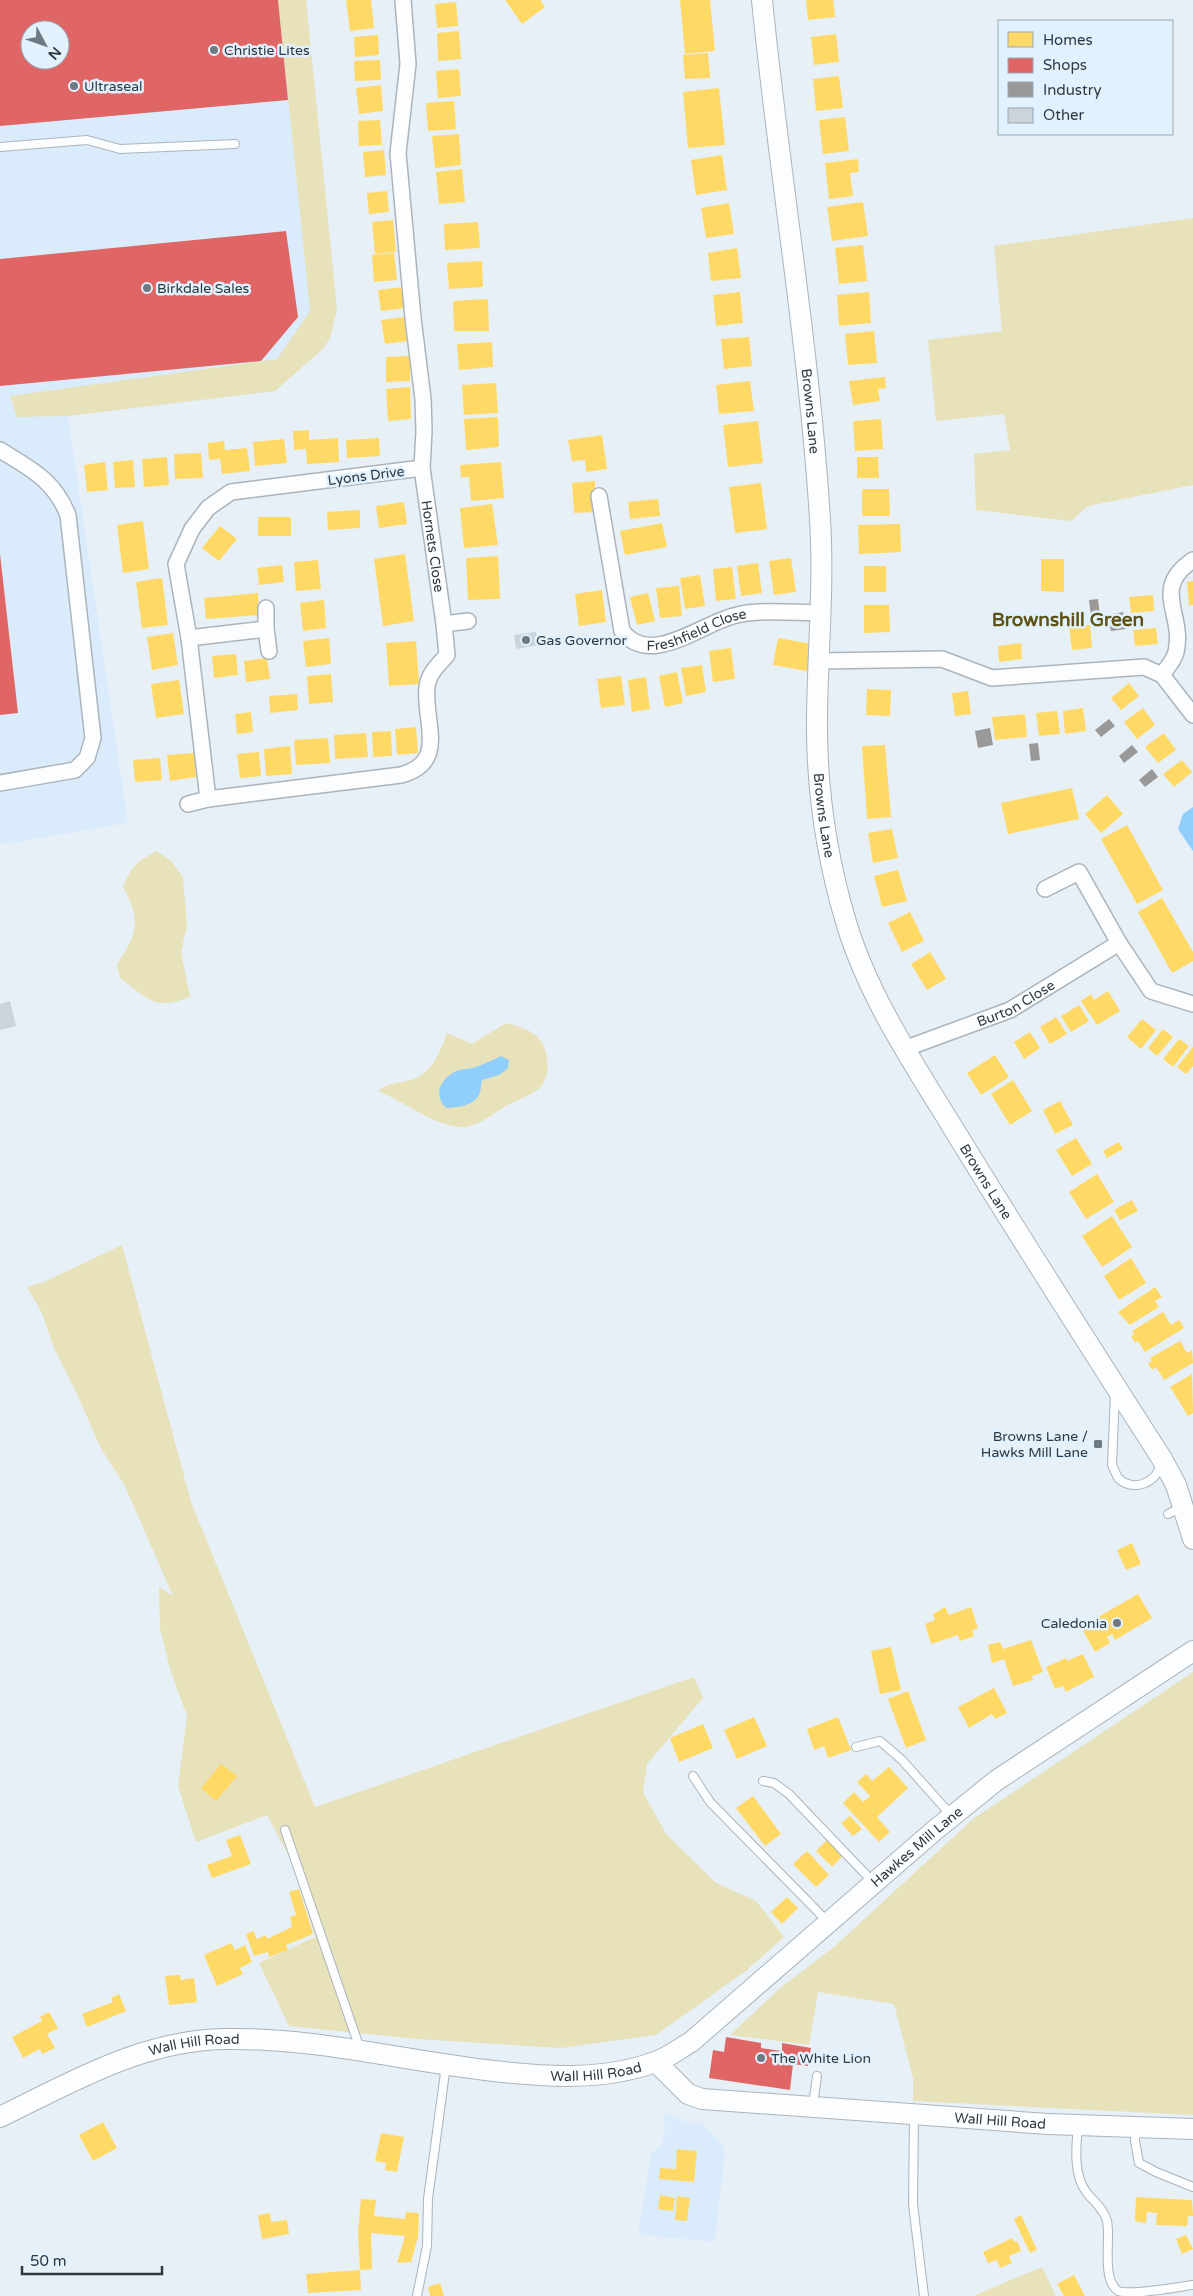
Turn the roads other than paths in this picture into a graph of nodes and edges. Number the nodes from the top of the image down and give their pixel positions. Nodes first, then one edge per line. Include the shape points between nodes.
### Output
1 (403, 0) edge
2 (762, 0) edge
3 (235, 144) dead end
4 (0, 147) edge
5 (0, 450) edge
6 (422, 468) junction
7 (599, 496) dead end
8 (1193, 560) edge
9 (266, 608) dead end
10 (822, 613) junction
11 (468, 622) dead end
12 (444, 624) junction
13 (266, 629) junction
14 (189, 638) junction
15 (269, 651) dead end
16 (820, 661) junction
17 (1162, 674) junction
18 (1193, 715) edge
19 (0, 783) edge
20 (208, 799) junction
21 (188, 804) dead end
22 (1045, 889) dead end
23 (1119, 943) junction
24 (1193, 1004) edge
25 (904, 1049) junction
26 (1115, 1385) junction
27 (1162, 1458) junction
28 (1185, 1521) edge
29 (1193, 1651) edge
30 (856, 1747) dead end
31 (693, 1776) dead end
32 (763, 1780) dead end
33 (952, 1816) junction
34 (285, 1830) dead end
35 (874, 1883) junction
36 (829, 1922) junction
37 (361, 2051) junction
38 (656, 2062) junction
39 (446, 2066) junction
40 (817, 2076) dead end
41 (812, 2107) junction
42 (914, 2115) junction
43 (0, 2117) edge
44 (1078, 2125) junction
45 (1136, 2127) junction
46 (1193, 2129) edge
47 (1193, 2187) edge
48 (1193, 2285) edge
49 (418, 2296) edge
50 (924, 2296) edge

1 - 6 street, Lyons Drive via 408,64 398,153 412,318 423,399
2 - 10 street, Browns Lane via 811,412 820,527
3 - 4 lane via 120,148 87,140
5 - 19 street via 45,479 58,494 68,516 93,738 88,758 75,770
6 - 12 street, Hornets Close
6 - 14 street, Lyons Drive via 231,492 208,508 192,529 176,564
7 - 10 street, Freshfield Close via 622,631 634,642 647,645 679,640 738,615
8 - 17 street via 1177,573 1171,584 1177,645 1172,662
9 - 13 street
10 - 16 street, Browns Lane
11 - 12 street
12 - 20 street, Hornets Close via 447,655 432,672 427,686 430,746 427,761 416,771
13 - 14 street
13 - 15 street
14 - 20 street, Lyons Drive
16 - 17 street via 942,659 992,678 1132,666 1151,668
16 - 25 street, Browns Lane via 818,763 833,868 846,924 866,976
17 - 18 street
20 - 21 street
22 - 23 street via 1079,872
23 - 24 street via 1151,990
23 - 25 street, Burton Close via 1010,1010
25 - 26 street, Browns Lane
26 - 27 street, Browns Lane
26 - 27 lane via 1112,1465 1118,1478 1134,1485 1145,1484 1157,1474
27 - 28 street, Browns Lane
29 - 33 street, Hawkes Mill Lane via 997,1780
30 - 33 lane via 880,1741 902,1760
31 - 36 lane via 710,1802
32 - 35 lane via 774,1783 789,1794
33 - 35 street, Hawkes Mill Lane
34 - 37 lane
35 - 36 street, Hawkes Mill Lane
36 - 38 street, Hawkes Mill Lane via 691,2042
37 - 39 street, Wall Hill Road
37 - 43 street, Wall Hill Road via 270,2040 221,2039 165,2046 115,2061
38 - 39 street, Wall Hill Road via 609,2074 560,2077
38 - 41 street, Wall Hill Road via 688,2094 702,2099
39 - 49 lane via 428,2199 427,2246
40 - 41 lane
41 - 42 street, Wall Hill Road
42 - 44 street, Wall Hill Road
42 - 50 lane via 914,2204
44 - 45 street, Wall Hill Road
44 - 48 lane via 1079,2175 1085,2192 1107,2220 1111,2283 1118,2291 1134,2295
45 - 46 street, Wall Hill Road
45 - 47 lane via 1139,2163

